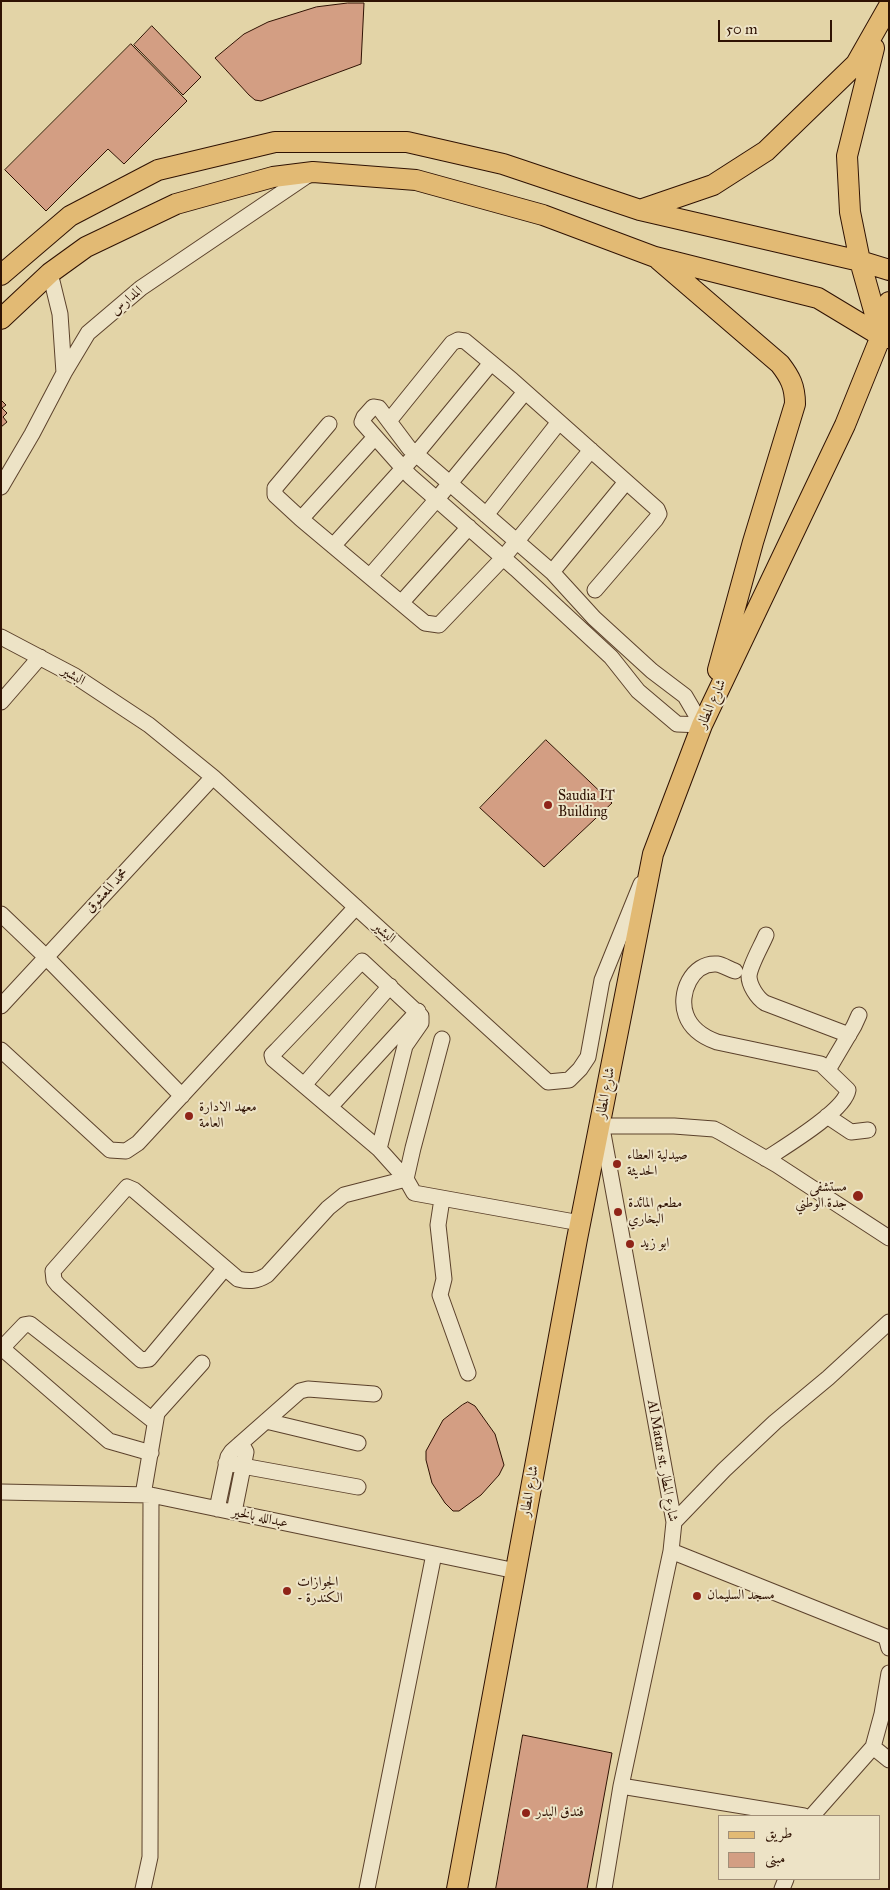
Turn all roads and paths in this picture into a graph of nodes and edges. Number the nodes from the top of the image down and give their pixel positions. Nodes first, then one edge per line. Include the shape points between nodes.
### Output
1 (884, 8) edge
2 (313, 172) junction
3 (640, 210) junction
4 (655, 257) junction
5 (860, 261) junction
6 (889, 270) edge
7 (50, 273) junction
8 (1, 275) edge
9 (889, 302) edge
10 (1, 319) edge
11 (885, 337) edge
12 (491, 362) junction
13 (64, 373) junction
14 (525, 392) junction
15 (389, 421) junction
16 (559, 422) junction
17 (329, 424) dead end
18 (375, 437) junction
19 (591, 450) junction
20 (416, 454) junction
21 (403, 468) junction
22 (626, 482) junction
23 (450, 483) junction
24 (1, 486) edge
25 (437, 499) junction
26 (486, 514) junction
27 (301, 519) junction
28 (469, 528) junction
29 (517, 541) junction
30 (334, 546) junction
31 (504, 558) junction
32 (552, 572) junction
33 (370, 576) junction
34 (595, 590) dead end
35 (401, 603) junction
36 (594, 618) junction
37 (583, 631) junction
38 (1, 636) edge
39 (40, 657) junction
40 (652, 671) junction
41 (638, 691) junction
42 (1, 702) edge
43 (702, 725) junction
44 (214, 777) junction
45 (653, 854) junction
46 (356, 907) junction
47 (1, 914) edge
48 (766, 935) dead end
49 (46, 957) junction
50 (735, 971) dead end
51 (390, 986) junction
52 (1, 1006) edge
53 (418, 1011) junction
54 (859, 1015) dead end
55 (849, 1035) junction
56 (442, 1039) dead end
57 (1, 1050) edge
58 (828, 1070) junction
59 (304, 1084) junction
60 (182, 1096) junction
61 (330, 1107) junction
62 (827, 1116) junction
63 (601, 1124) junction
64 (868, 1130) dead end
65 (380, 1149) junction
66 (766, 1159) junction
67 (406, 1179) junction
68 (442, 1199) junction
69 (580, 1223) junction
70 (889, 1238) edge
71 (225, 1268) junction
72 (889, 1322) edge
73 (202, 1363) dead end
74 (468, 1373) dead end
75 (374, 1394) dead end
76 (266, 1421) junction
77 (155, 1422) junction
78 (241, 1442) junction
79 (358, 1442) dead end
80 (151, 1453) junction
81 (226, 1463) junction
82 (243, 1466) junction
83 (358, 1487) dead end
84 (1, 1492) edge
85 (147, 1495) junction
86 (217, 1509) junction
87 (234, 1512) junction
88 (674, 1522) junction
89 (671, 1551) junction
90 (434, 1554) junction
91 (516, 1571) junction
92 (889, 1648) edge
93 (889, 1673) edge
94 (873, 1747) junction
95 (889, 1760) edge
96 (621, 1786) junction
97 (798, 1815) edge
98 (813, 1815) edge
99 (143, 1889) edge
100 (367, 1889) edge
101 (457, 1889) edge
102 (604, 1889) edge

1 - 3 main road via 856,64 766,151 713,185
1 - 5 main road via 847,156 850,212
2 - 4 main road via 416,180 543,215
2 - 7 main road via 273,177 176,204 86,248
2 - 13 street, المدارس via 141,288 88,333
3 - 5 main road
3 - 8 main road via 504,164 407,142 275,142 158,170 70,216
4 - 11 main road via 818,298
4 - 43 main road via 780,364 792,379 795,391 795,404
5 - 6 main road
5 - 11 main road
7 - 10 main road
7 - 13 street via 60,314
9 - 11 main road, شارع المطار
11 - 43 main road, شارع المطار
12 - 14 street
12 - 15 street via 466,341 452,343
12 - 20 street
13 - 24 street, المدارس
14 - 16 street
14 - 23 street
15 - 18 street via 376,407 364,417 362,422
15 - 20 street
16 - 19 street
16 - 26 street
17 - 27 street via 275,488 275,495
18 - 21 street
18 - 27 street
19 - 22 street
19 - 29 street
20 - 21 street
20 - 23 street
21 - 25 street
21 - 30 street
22 - 32 street
22 - 34 street via 659,514
23 - 25 street
23 - 26 street
25 - 28 street
25 - 33 street
26 - 29 street
27 - 30 street
28 - 31 street
28 - 35 street
29 - 31 street
29 - 32 street
30 - 33 street
31 - 35 street via 439,625 425,623
31 - 37 street
32 - 36 street
33 - 35 street
36 - 37 street
36 - 40 street
37 - 41 street via 611,657
38 - 39 street, البشير
39 - 42 street
39 - 44 street, البشير via 149,725
40 - 41 street
40 - 43 street via 685,696
41 - 43 street via 677,724
43 - 45 main road, شارع المطار
44 - 46 street, البشير
44 - 49 street, محمد المعشوق
45 - 46 street, البشير via 602,980 588,1057 568,1080 548,1082
45 - 63 main road, شارع المطار
46 - 60 street
47 - 49 street
48 - 55 street via 749,974 760,999
49 - 52 street, محمد المعشوق
49 - 60 street
50 - 58 street via 710,965 699,969 688,982 685,1012 698,1033 716,1042 821,1064
51 - 53 street
51 - 59 street
51 - 59 street via 362,961 272,1055
53 - 61 street
53 - 65 street via 421,1023 404,1046
54 - 55 street
55 - 58 street
56 - 67 street
57 - 60 street via 110,1150 126,1151 138,1143
58 - 62 street via 847,1088 848,1093
59 - 61 street
61 - 65 street
62 - 64 street via 851,1132
62 - 66 street via 802,1137
63 - 66 street via 714,1129
63 - 69 main road, شارع المطار
63 - 88 street, Al Matar st. شارع المطار
65 - 67 street
66 - 70 street
67 - 68 street via 414,1193
67 - 71 street via 344,1195 261,1279 238,1279
68 - 69 street
68 - 74 street via 438,1225 444,1279 440,1295
69 - 91 main road, شارع المطار
71 - 71 street via 127,1187 53,1271 58,1285 141,1360 149,1359
72 - 88 street via 775,1422
73 - 77 street via 157,1413
75 - 76 street via 304,1390
76 - 78 street
76 - 79 street
77 - 80 street
77 - 80 street via 30,1324 24,1325 4,1346 4,1350 108,1441
78 - 81 street
78 - 82 street via 246,1452
80 - 85 street
81 - 82 street
81 - 86 street
82 - 83 street
82 - 87 street
84 - 85 street, عبدالله بالخير
85 - 86 street, عبدالله بالخير
85 - 99 street via 150,1857
86 - 87 street, عبدالله بالخير
87 - 90 street, عبدالله بالخير
88 - 89 street, Al Matar st. شارع المطار
89 - 92 street via 886,1637
89 - 96 street, Al Matar st. شارع المطار
90 - 91 street, عبدالله بالخير
90 - 100 street
91 - 101 main road, شارع المطار
93 - 94 street
94 - 95 street
94 - 98 street
96 - 97 street
96 - 102 street, Al Matar st. شارع المطار

